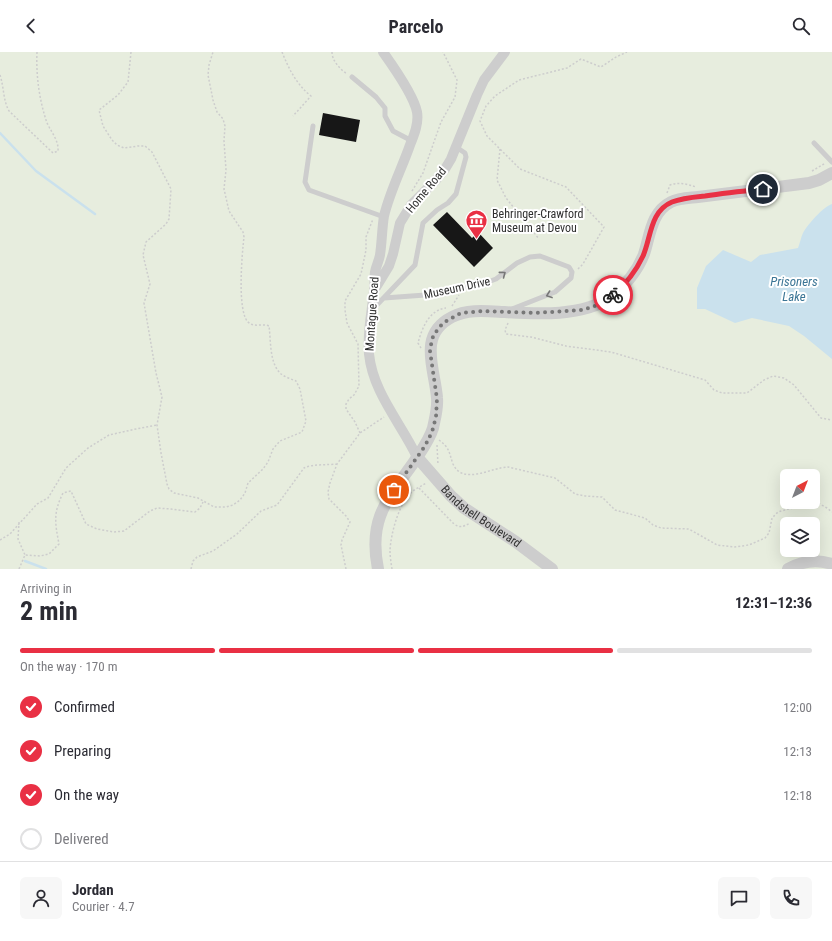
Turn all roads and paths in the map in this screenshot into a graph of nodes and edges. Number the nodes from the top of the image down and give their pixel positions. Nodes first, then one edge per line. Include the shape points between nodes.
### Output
1 (37, 52) edge
2 (131, 52) edge
3 (213, 52) edge
4 (282, 52) edge
5 (332, 52) edge
6 (383, 52) edge
7 (443, 52) edge
8 (505, 52) edge
9 (627, 52) edge
10 (0, 75) edge
11 (352, 77) joint
12 (293, 116) dead end
13 (314, 126) dead end
14 (412, 141) junction
15 (814, 143) dead end
16 (456, 146) junction
17 (500, 148) junction
18 (831, 161) edge
19 (809, 173) dead end
20 (832, 173) edge
21 (700, 188) dead end
22 (411, 193) dead end
23 (667, 196) dead end
24 (380, 216) junction
25 (540, 239) dead end
26 (571, 278) junction
27 (375, 289) junction
28 (384, 298) junction
29 (457, 298) dead end
30 (520, 308) junction
31 (372, 310) junction
32 (422, 349) dead end
33 (393, 415) junction
34 (832, 420) edge
35 (157, 426) junction
36 (360, 433) junction
37 (417, 457) junction
38 (337, 464) junction
39 (438, 466) dead end
40 (430, 480) dead end
41 (203, 502) junction
42 (832, 512) edge
43 (19, 522) junction
44 (0, 540) edge
45 (25, 555) junction
46 (832, 564) edge
47 (19, 569) edge
48 (191, 569) edge
49 (346, 569) edge
50 (378, 569) edge
51 (392, 569) edge
52 (552, 569) edge
53 (788, 569) edge

1 - 10 path via 38,86 46,119 58,144 58,151 53,153 8,112
2 - 35 path via 128,82 118,95 99,110 103,126 117,146 145,146 152,152 171,189 169,219 146,242 143,255 150,284 144,303 162,397
3 - 41 path via 208,75 213,100 225,126 224,189 229,211 244,237 241,300 243,314 252,325 269,326 272,358 282,375 296,381 306,421 302,432 280,441 273,449 263,469 248,482 240,500 226,507 214,507
4 - 12 path via 290,72 303,90 311,96
5 - 11 path via 340,68
6 - 14 street, Montague Road via 412,99 417,112
7 - 22 path via 457,80 454,97 441,122 423,172
8 - 16 street, Home Road via 484,80
9 - 17 path via 601,67 580,59 567,68 519,80 495,96 486,106 480,121 486,136
11 - 14 lane via 385,108 385,116 393,131
13 - 24 lane via 306,182 309,190
14 - 24 street, Montague Road
15 - 18 lane
16 - 27 street, Home Road via 445,170 411,205 400,223 389,266
16 - 28 lane via 466,157 456,194 423,223 415,265
17 - 25 path via 498,180 506,198
17 - 26 path via 520,168 566,187 604,227 583,264
18 - 19 path
20 - 30 street via 809,183 671,202 657,215 635,270 611,297 583,310 558,312
21 - 23 path via 676,183 670,185
24 - 27 street, Montague Road
24 - 36 path via 370,224 361,274 345,302 347,323 358,344 360,386 349,399 346,409
28 -> 26 lane, Museum Drive via 438,294 485,283 496,279 517,263 535,256 569,267 572,272
26 -> 30 lane via 555,292
27 - 31 street, Montague Road
28 - 31 lane
29 - 32 path via 450,309 438,310 426,322 418,343
30 - 34 path via 507,326 506,334 611,352 705,380 722,394 748,393 773,376 784,378 794,385 821,418
30 - 37 street via 506,312 461,313 443,323 435,333 430,351 437,399 436,417 429,437
31 - 33 street, Montague Road via 368,341 372,369 378,387
33 - 36 path via 383,417
33 - 37 street, Montague Road
35 - 41 path via 160,453 169,489
35 - 43 path via 109,436 88,448 66,468 48,498 37,504
36 - 38 path
37 - 50 street via 379,517 374,545
37 - 52 street, Bandshell Boulevard via 464,508
38 - 48 path via 309,465 304,468 277,505 261,510 237,534 213,551 197,557 193,560
38 - 49 path via 328,492 329,499 350,522 341,545
39 - 42 path via 437,439 448,448 456,468 465,473 472,475 508,467 555,478 575,494 602,497 615,510 645,518 653,525 661,528 689,529 717,545 734,547 749,545 766,538 772,518 778,512 818,503
40 - 51 path via 407,498 396,519 390,551
41 - 45 path via 195,512 157,508 124,531 114,532 86,524 71,491 63,493 57,505 55,524 59,544 49,554
43 - 44 path via 10,534
43 - 45 path via 18,538
45 - 47 path
46 - 53 street via 806,562

